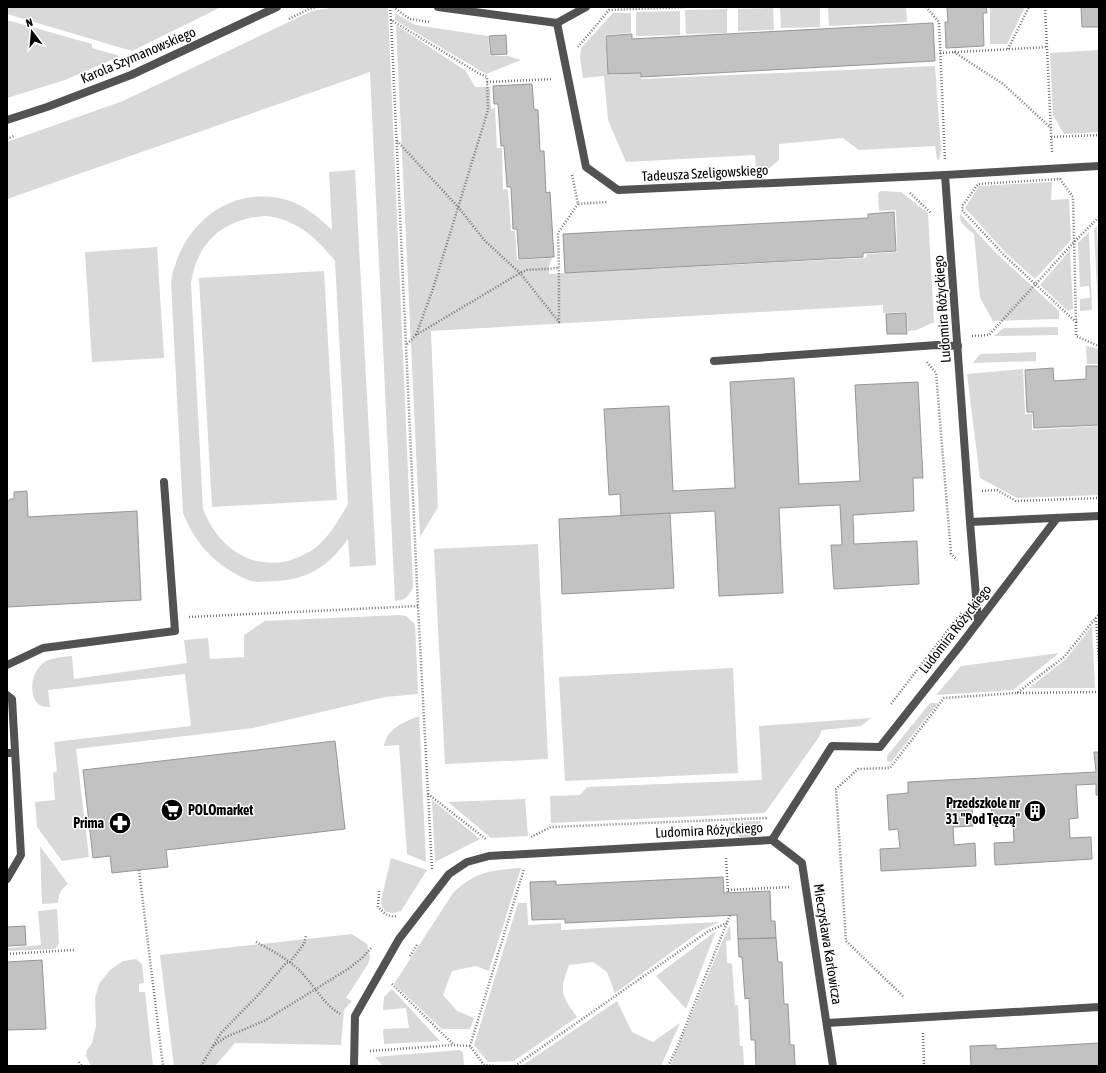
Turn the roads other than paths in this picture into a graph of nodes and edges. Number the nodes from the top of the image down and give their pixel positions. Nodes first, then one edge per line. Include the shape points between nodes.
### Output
1 (277, 7) edge
2 (438, 7) edge
3 (586, 7) edge
4 (557, 23) junction
5 (7, 120) edge
6 (1099, 166) edge
7 (945, 175) junction
8 (958, 346) junction
9 (714, 361) dead end
10 (164, 482) dead end
11 (1099, 516) edge
12 (1057, 518) junction
13 (970, 522) junction
14 (978, 621) junction
15 (7, 665) edge
16 (7, 695) edge
17 (11, 753) edge
18 (772, 840) junction
19 (7, 879) edge
20 (1099, 1007) edge
21 (827, 1023) junction
22 (354, 1066) edge
23 (833, 1066) edge

1 - 5 street, Karola Szymanowskiego via 131,75
2 - 4 street
3 - 4 street
4 - 7 street, Tadeusza Szeligowskiego via 586,167 618,190
6 - 7 street, Tadeusza Szeligowskiego
7 - 8 street, Ludomira Różyckiego
8 - 9 street via 937,345
8 - 13 street, Ludomira Różyckiego
10 - 15 street via 175,631 43,648
11 - 12 street
12 - 13 street
12 - 14 street, Ludomira Różyckiego
13 - 14 street, Ludomira Różyckiego
14 - 18 street, Ludomira Różyckiego via 880,747 832,746
16 - 17 street via 12,699
17 - 19 street via 21,856
18 - 21 street, Mieczysława Karłowicza via 802,864
18 - 22 street, Ludomira Różyckiego via 489,856 467,862 449,874 399,939 355,1016
20 - 21 street
21 - 23 street, Mieczysława Karłowicza

